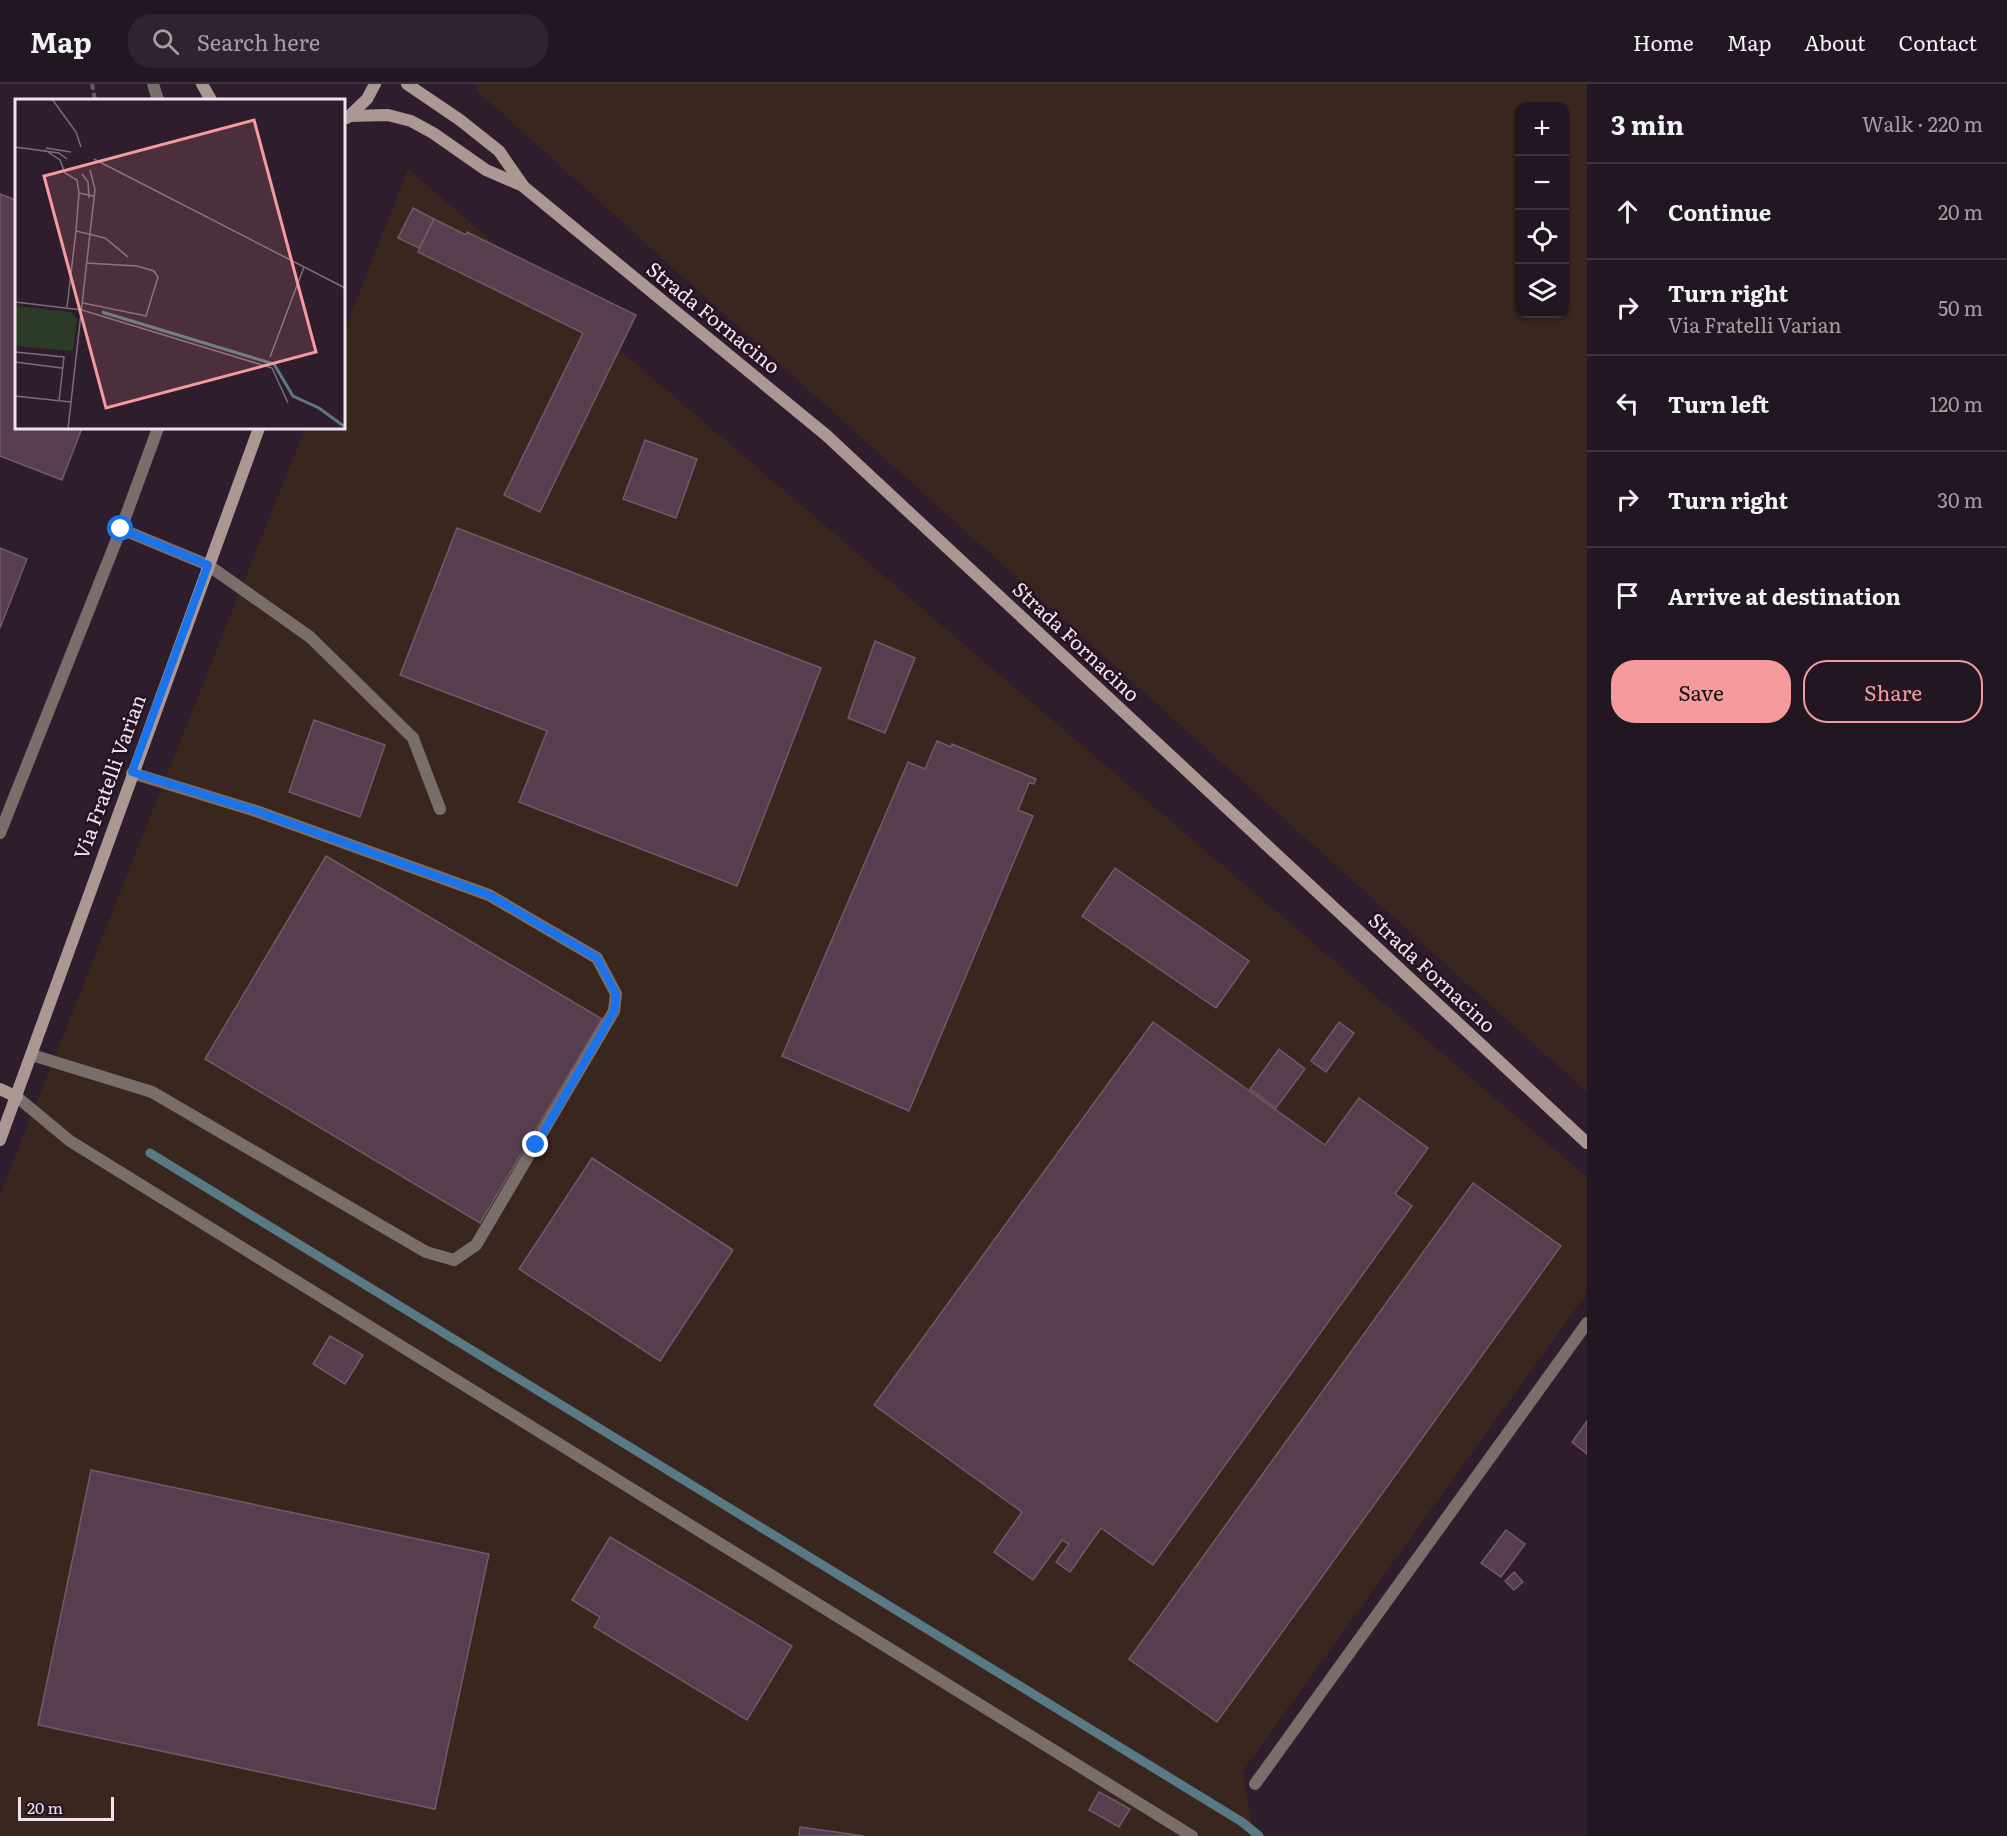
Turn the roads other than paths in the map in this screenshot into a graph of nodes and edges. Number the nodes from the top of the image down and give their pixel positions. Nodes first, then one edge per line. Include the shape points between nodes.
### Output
1 (153, 84) edge
2 (202, 84) edge
3 (375, 84) edge
4 (407, 84) edge
5 (158, 99) edge
6 (210, 99) edge
7 (346, 118) edge
8 (524, 187) junction
9 (158, 429) edge
10 (259, 429) edge
11 (121, 529) junction
12 (208, 565) junction
13 (132, 772) junction
14 (440, 809) dead end
15 (0, 833) edge
16 (32, 1055) junction
17 (0, 1089) edge
18 (17, 1097) junction
19 (0, 1140) edge
20 (1587, 1143) edge
21 (1587, 1323) edge
22 (1255, 1784) dead end
23 (1192, 1836) edge

1 - 5 street
2 - 6 street
3 - 7 street via 367,99
4 - 8 street, Strada Fornacino via 499,151
7 - 8 street, Strada Fornacino via 388,115 411,121 486,170
8 - 20 street, Strada Fornacino via 826,435
9 - 11 street
10 - 12 street, Via Fratelli Varian
11 - 12 street
11 - 15 street
12 - 13 street, Via Fratelli Varian
12 - 14 street via 282,615 365,688 412,738
13 - 16 street, Via Fratelli Varian
13 - 16 street via 256,811 489,895 597,958 616,994 614,1011 476,1245 454,1260 426,1252 152,1092
16 - 18 street, Via Fratelli Varian
17 - 18 street
18 - 19 street, Via Fratelli Varian
18 - 23 street via 70,1141
21 - 22 street

